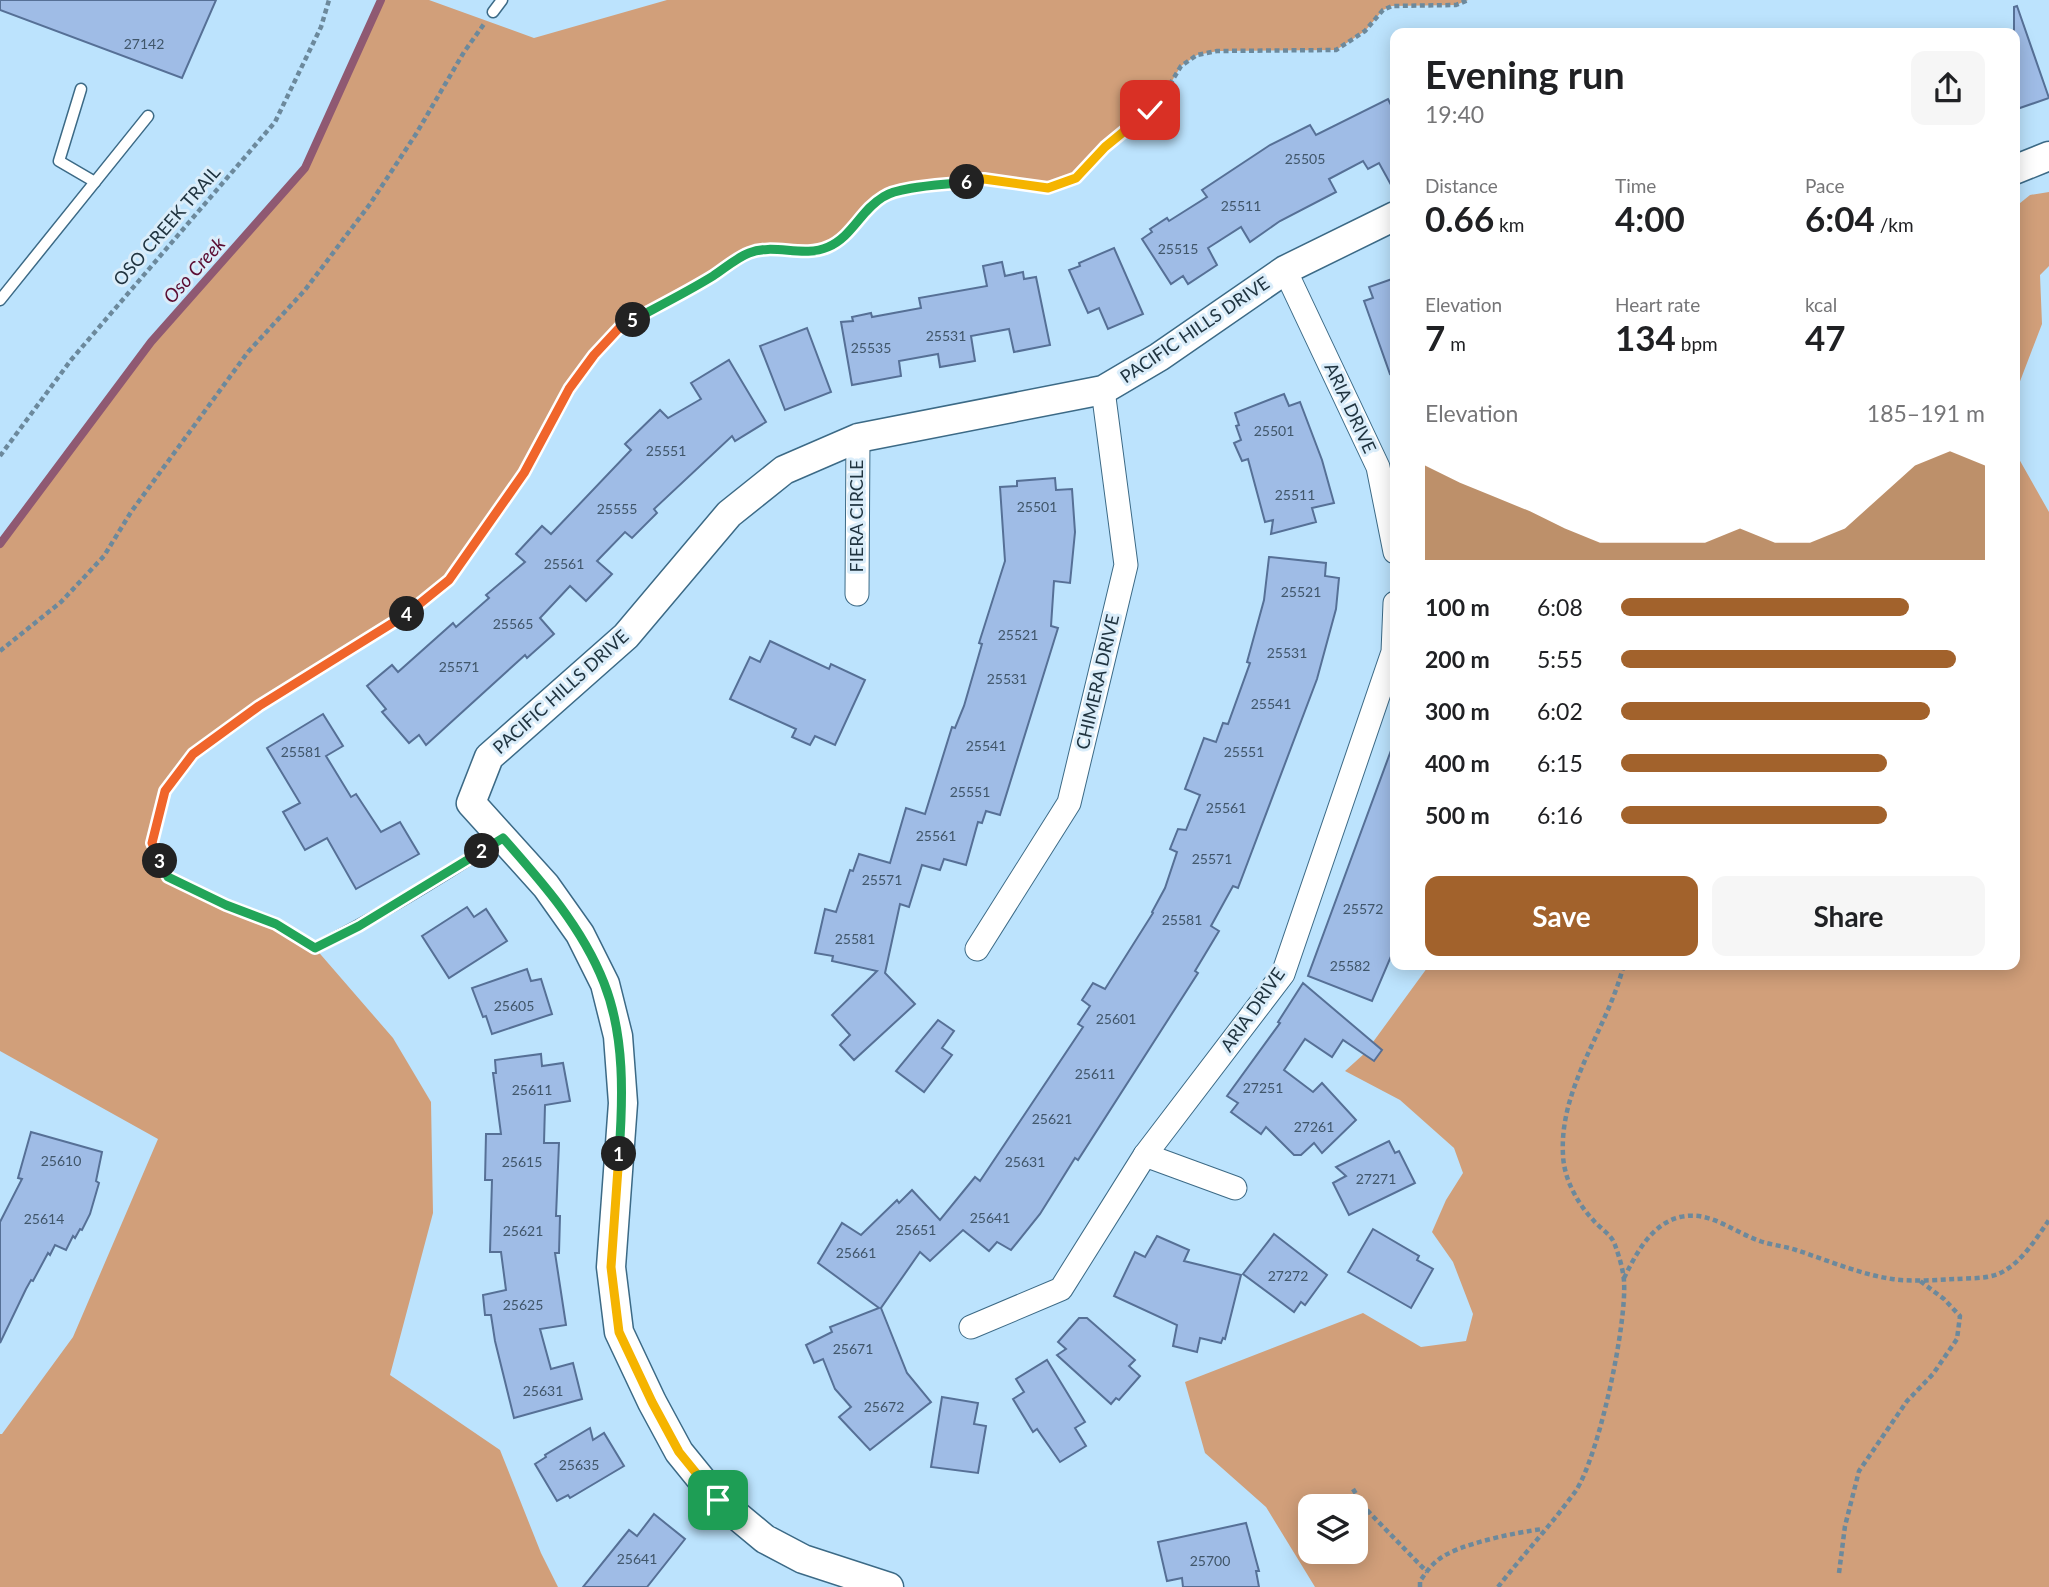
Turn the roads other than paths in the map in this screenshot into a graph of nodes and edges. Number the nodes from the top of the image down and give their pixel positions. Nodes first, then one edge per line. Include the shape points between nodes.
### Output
1 (502, 0) edge
2 (493, 12) road end
3 (80, 89) dead end
4 (148, 116) dead end
5 (2049, 156) edge
6 (2020, 168) edge
7 (95, 182) junction
8 (1390, 218) edge
9 (1285, 270) junction
10 (0, 300) edge
11 (1103, 390) junction
12 (858, 438) junction
13 (1390, 527) edge
14 (857, 594) dead end
15 (1390, 661) edge
16 (503, 838) junction
17 (315, 948) road end
18 (977, 948) dead end
19 (1145, 1155) junction
20 (1235, 1188) dead end
21 (971, 1327) dead end
22 (888, 1587) edge

1 - 2 lane
3 - 7 lane via 59,161
4 - 7 lane
5 - 6 street
7 - 10 lane
8 - 9 street, PACIFIC HILLS DRIVE
9 - 11 street, PACIFIC HILLS DRIVE
9 - 13 street, ARIA DRIVE via 1378,467
11 - 12 street, PACIFIC HILLS DRIVE
11 - 18 street, CHIMERA DRIVE via 1126,565 1069,803
12 - 14 street, FIERA CIRCLE
12 - 16 street, PACIFIC HILLS DRIVE via 784,470 729,514 626,636 489,757 471,803
15 - 19 street, ARIA DRIVE via 1283,974
16 - 17 lane via 418,892
16 - 22 street, PACIFIC HILLS DRIVE via 546,886 580,934 605,984 618,1036 623,1103 611,1267 619,1332 652,1402 679,1452 718,1500 765,1539 803,1559
19 - 20 street
19 - 21 street, ARIA DRIVE via 1061,1289

